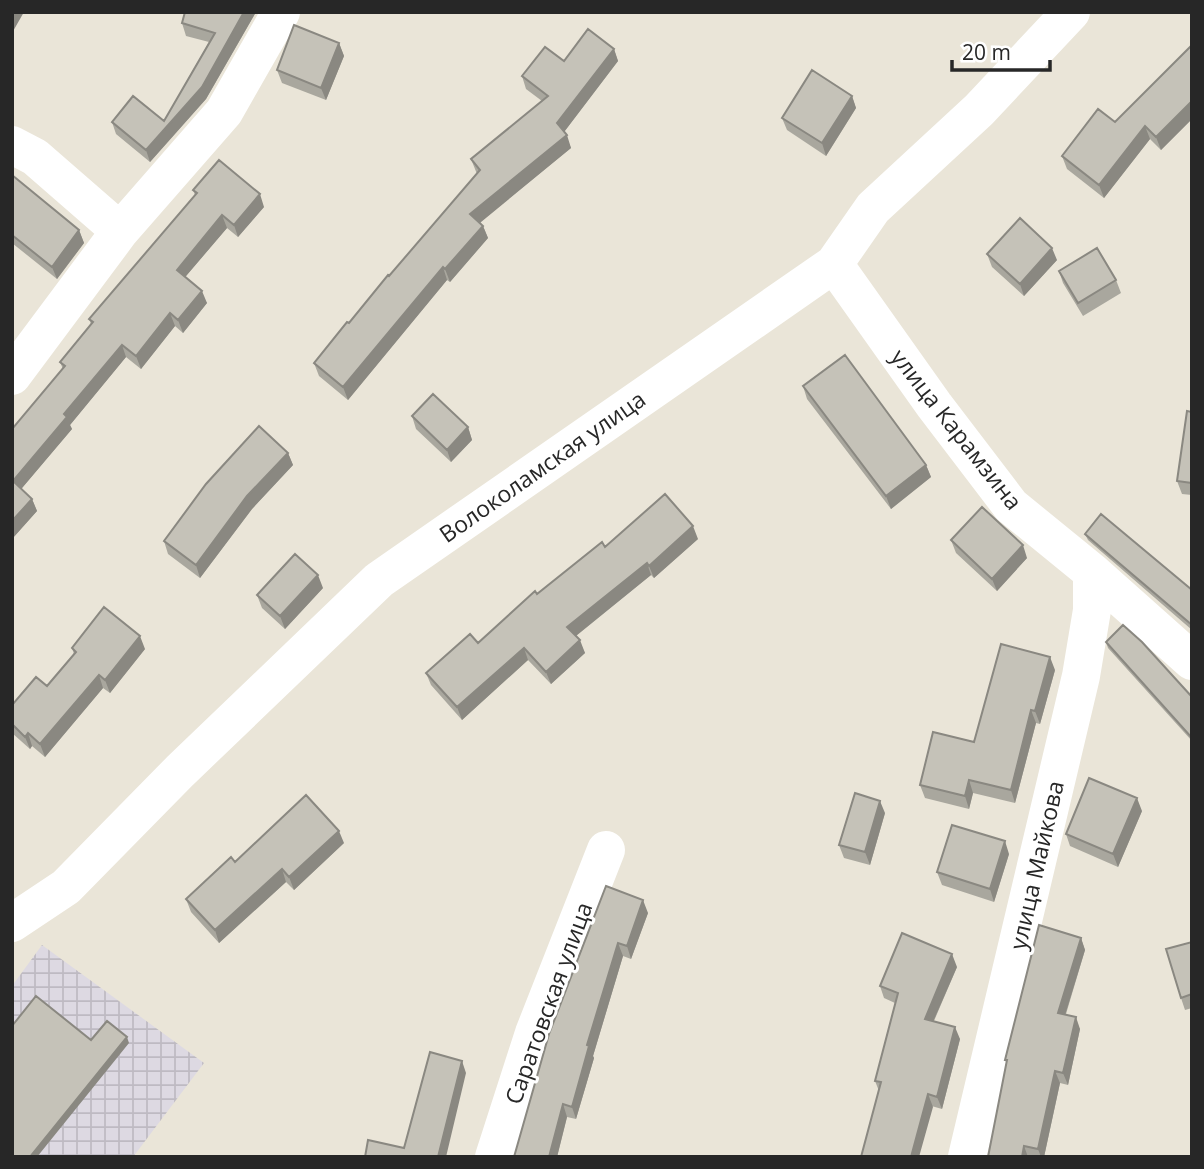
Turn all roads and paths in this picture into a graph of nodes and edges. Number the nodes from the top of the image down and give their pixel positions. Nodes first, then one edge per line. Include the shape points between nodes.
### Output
1 (281, 12) edge
2 (1071, 12) edge
3 (12, 145) edge
4 (120, 231) junction
5 (834, 264) junction
6 (12, 376) edge
7 (1092, 572) junction
8 (1192, 661) edge
9 (606, 850) dead end
10 (12, 923) edge
11 (494, 1157) edge
12 (967, 1157) edge

1 - 4 street via 224,112
2 - 5 street, Волоколамская улица via 978,110 873,208
3 - 4 street via 35,157
4 - 6 street
5 - 7 street, улица Карамзина via 1011,506
5 - 10 street, Волоколамская улица via 379,580 66,887
7 - 8 street, улица Карамзина
7 - 12 street, улица Майкова via 1092,610 1081,676
9 - 11 street, Саратовская улица via 534,1033

